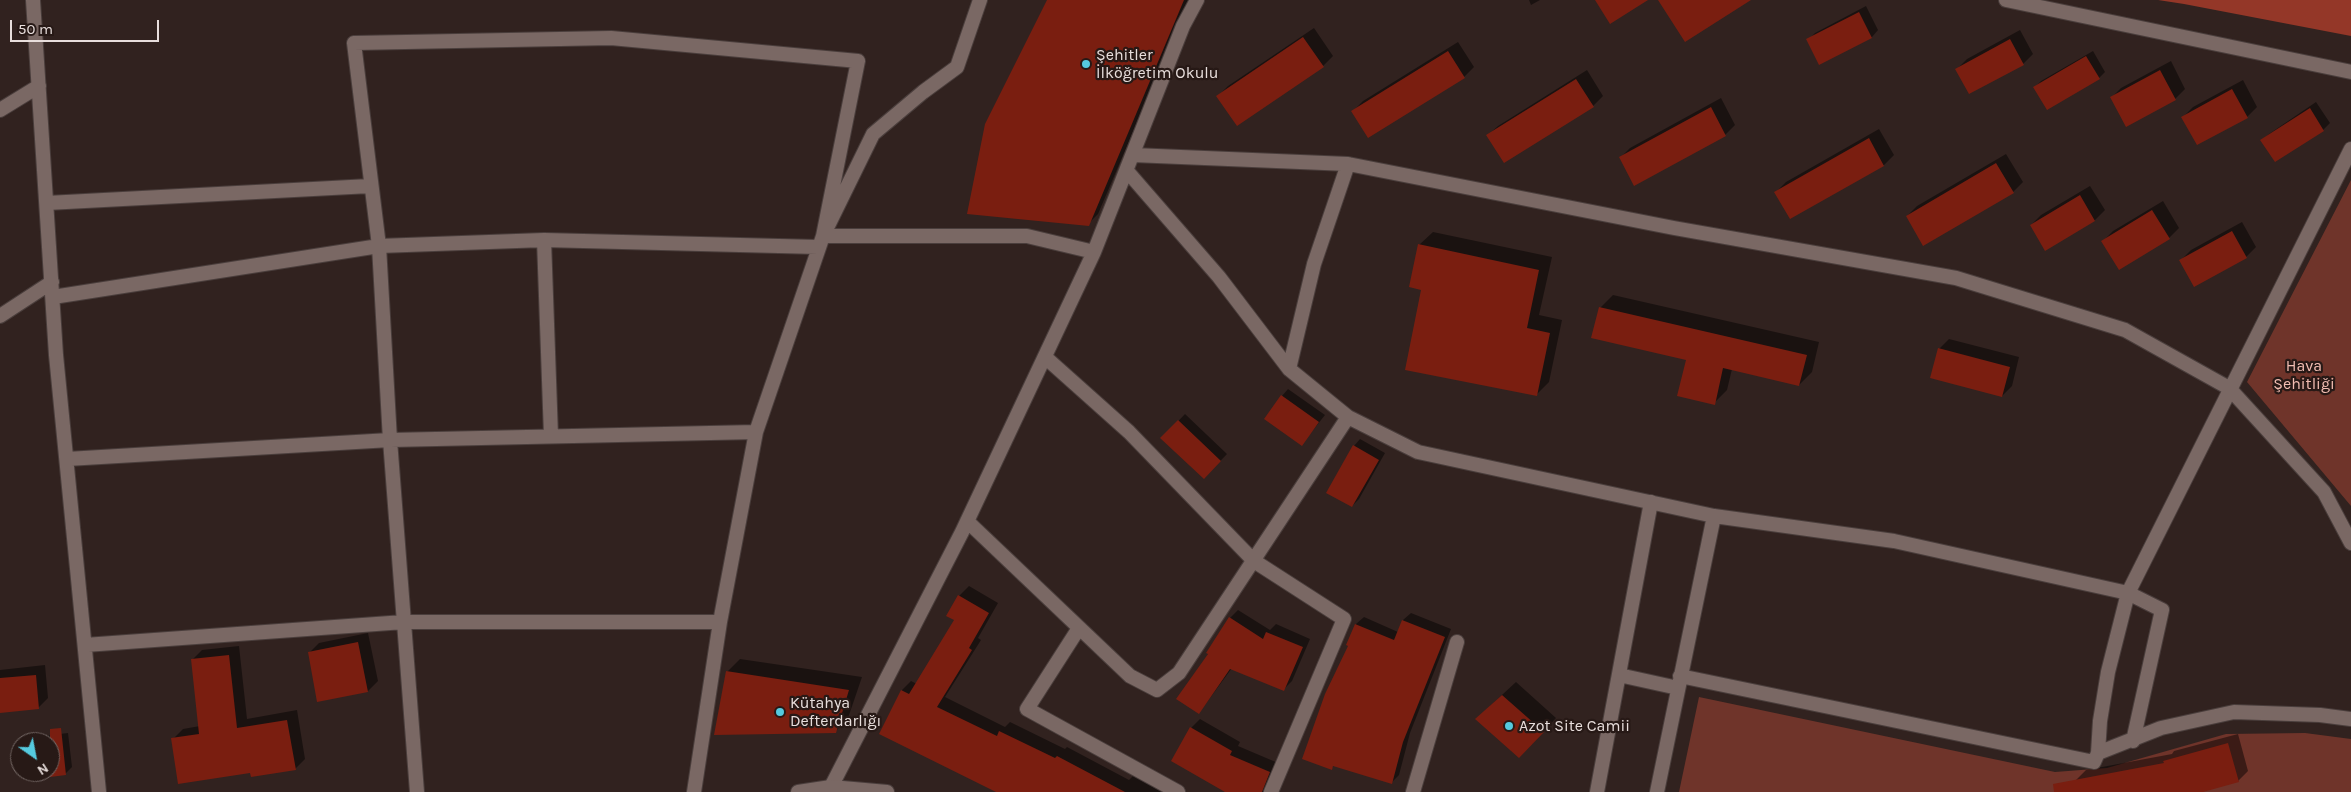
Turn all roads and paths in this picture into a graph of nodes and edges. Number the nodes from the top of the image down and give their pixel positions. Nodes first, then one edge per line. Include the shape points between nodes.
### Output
1 (33, 0) edge
2 (980, 0) edge
3 (1197, 0) edge
4 (2006, 0) edge
5 (2351, 72) edge
6 (39, 86) junction
7 (0, 110) edge
8 (2351, 149) edge
9 (1133, 155) junction
10 (1348, 164) junction
11 (1127, 171) junction
12 (370, 186) junction
13 (47, 203) junction
14 (544, 240) junction
15 (821, 242) junction
16 (379, 246) junction
17 (1094, 252) junction
18 (52, 282) junction
19 (53, 297) junction
20 (0, 316) edge
21 (1045, 358) junction
22 (1290, 369) junction
23 (2229, 388) junction
24 (1348, 417) junction
25 (756, 432) junction
26 (551, 436) junction
27 (390, 440) junction
28 (67, 459) junction
29 (1651, 502) junction
30 (1714, 516) junction
31 (967, 521) junction
32 (2351, 543) edge
33 (1254, 561) junction
34 (2128, 593) junction
35 (404, 622) junction
36 (720, 622) junction
37 (1080, 628) junction
38 (1457, 642) dead end
39 (85, 645) junction
40 (1619, 675) junction
41 (1679, 682) junction
42 (2351, 719) edge
43 (2132, 741) junction
44 (2098, 753) junction
45 (831, 790) edge
46 (99, 792) edge
47 (417, 792) edge
48 (694, 792) edge
49 (798, 792) edge
50 (887, 792) edge
51 (1178, 792) edge
52 (1271, 792) edge
53 (1413, 792) edge
54 (1597, 792) edge
55 (1657, 792) edge

1 - 6 street
2 - 15 street via 958,68 923,92 873,134
3 - 9 street
4 - 5 street
6 - 7 street
6 - 13 street
8 - 23 street
9 - 10 street
9 - 11 street
10 - 22 street via 1314,264
10 - 23 street via 1674,228 1956,278 2125,330
11 - 17 street
11 - 22 street via 1220,277
12 - 13 street
12 - 15 street via 354,43 611,38 858,61
12 - 16 street
13 - 18 street
14 - 15 street
14 - 16 street
14 - 26 street
15 - 17 street via 1027,236
15 - 25 street
16 - 19 street
16 - 27 street
17 - 21 street
18 - 19 street
18 - 20 street
19 - 28 street
21 - 31 street
21 - 33 street via 1129,432
22 - 24 street
23 - 32 street via 2324,492
23 - 34 street
24 - 29 street via 1418,452
24 - 33 street
25 - 26 street
25 - 36 street
26 - 27 street
27 - 28 street
27 - 35 street
28 - 39 street
29 - 30 street
29 - 40 street
30 - 34 street via 1894,541
30 - 41 street
31 - 37 street
31 - 45 street
33 - 37 street via 1179,673 1157,690 1130,676
33 - 52 street via 1344,619
34 - 43 street via 2162,610
34 - 44 street via 2108,672
35 - 36 street
35 - 39 street
35 - 47 street
36 - 48 street
37 - 51 street via 1027,709
38 - 53 street
39 - 46 street
40 - 41 street
40 - 54 street
41 - 44 street via 2094,762
41 - 55 street
42 - 43 street via 2234,712 2161,728
43 - 44 street
45 - 49 street
45 - 50 street

